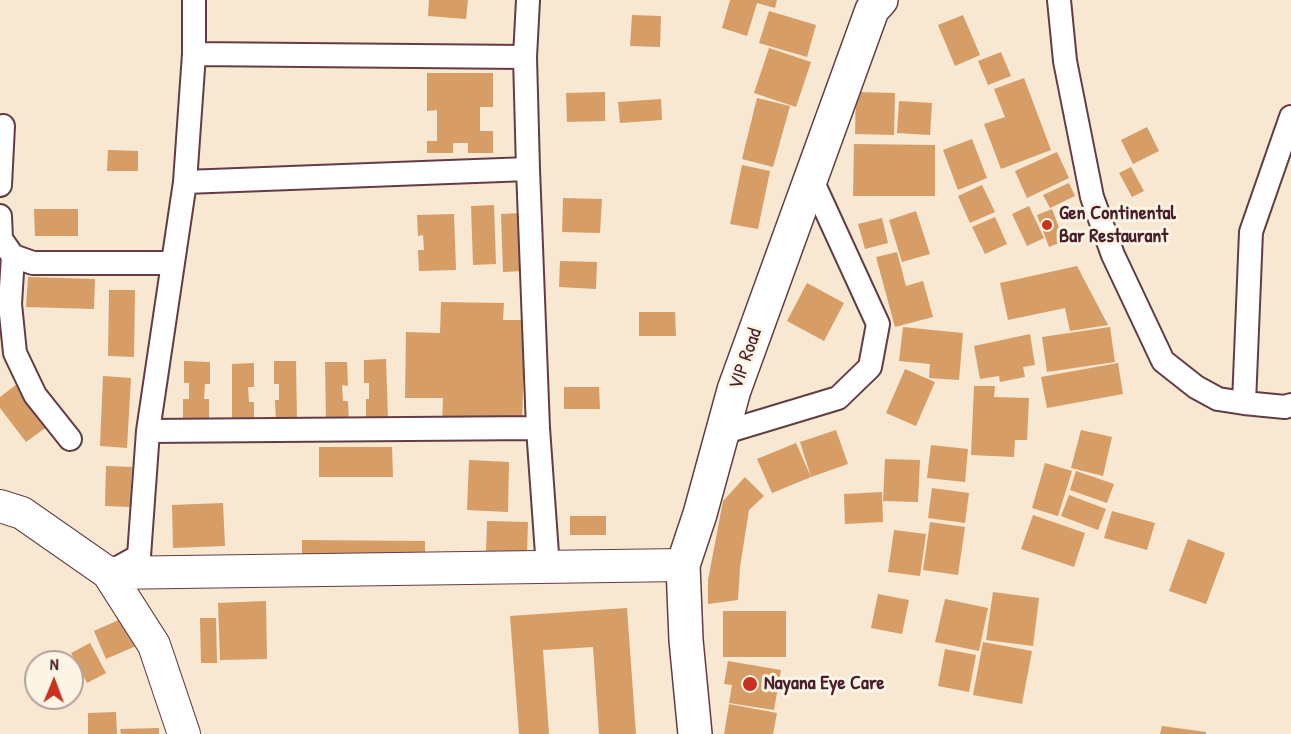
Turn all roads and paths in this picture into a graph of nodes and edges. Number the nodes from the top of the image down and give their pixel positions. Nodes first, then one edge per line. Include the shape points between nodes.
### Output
1 (194, 0) edge
2 (528, 0) edge
3 (881, 0) edge
4 (1059, 0) edge
5 (194, 54) junction
6 (525, 57) junction
7 (1291, 117) edge
8 (3, 126) dead end
9 (528, 169) junction
10 (811, 178) junction
11 (184, 182) junction
12 (0, 185) edge
13 (0, 216) edge
14 (13, 256) junction
15 (172, 263) junction
16 (1244, 403) junction
17 (1291, 405) edge
18 (538, 428) junction
19 (148, 431) junction
20 (722, 433) junction
21 (70, 439) dead end
22 (0, 506) edge
23 (683, 566) junction
24 (548, 568) junction
25 (108, 573) junction
26 (184, 734) edge
27 (695, 734) edge

1 - 5 street
2 - 6 street
3 - 10 highway, VIP Road via 872,10
4 - 16 street via 1065,61 1092,197 1113,255 1163,361 1218,399
5 - 6 street
5 - 11 street
6 - 9 street
7 - 16 street via 1251,232
8 - 12 street
9 - 11 street
9 - 18 street
10 - 20 highway, VIP Road
10 - 20 street via 878,324 870,367 838,398
11 - 15 street
13 - 14 street via 2,239
14 - 15 street via 33,263
14 - 21 street via 10,304 15,353 35,395
15 - 19 street
16 - 17 street
18 - 19 street
18 - 24 street
19 - 25 street via 139,556
20 - 23 highway, VIP Road
22 - 25 street via 22,513
23 - 24 street
23 - 27 highway, VIP Road
24 - 25 street
25 - 26 street via 154,645

